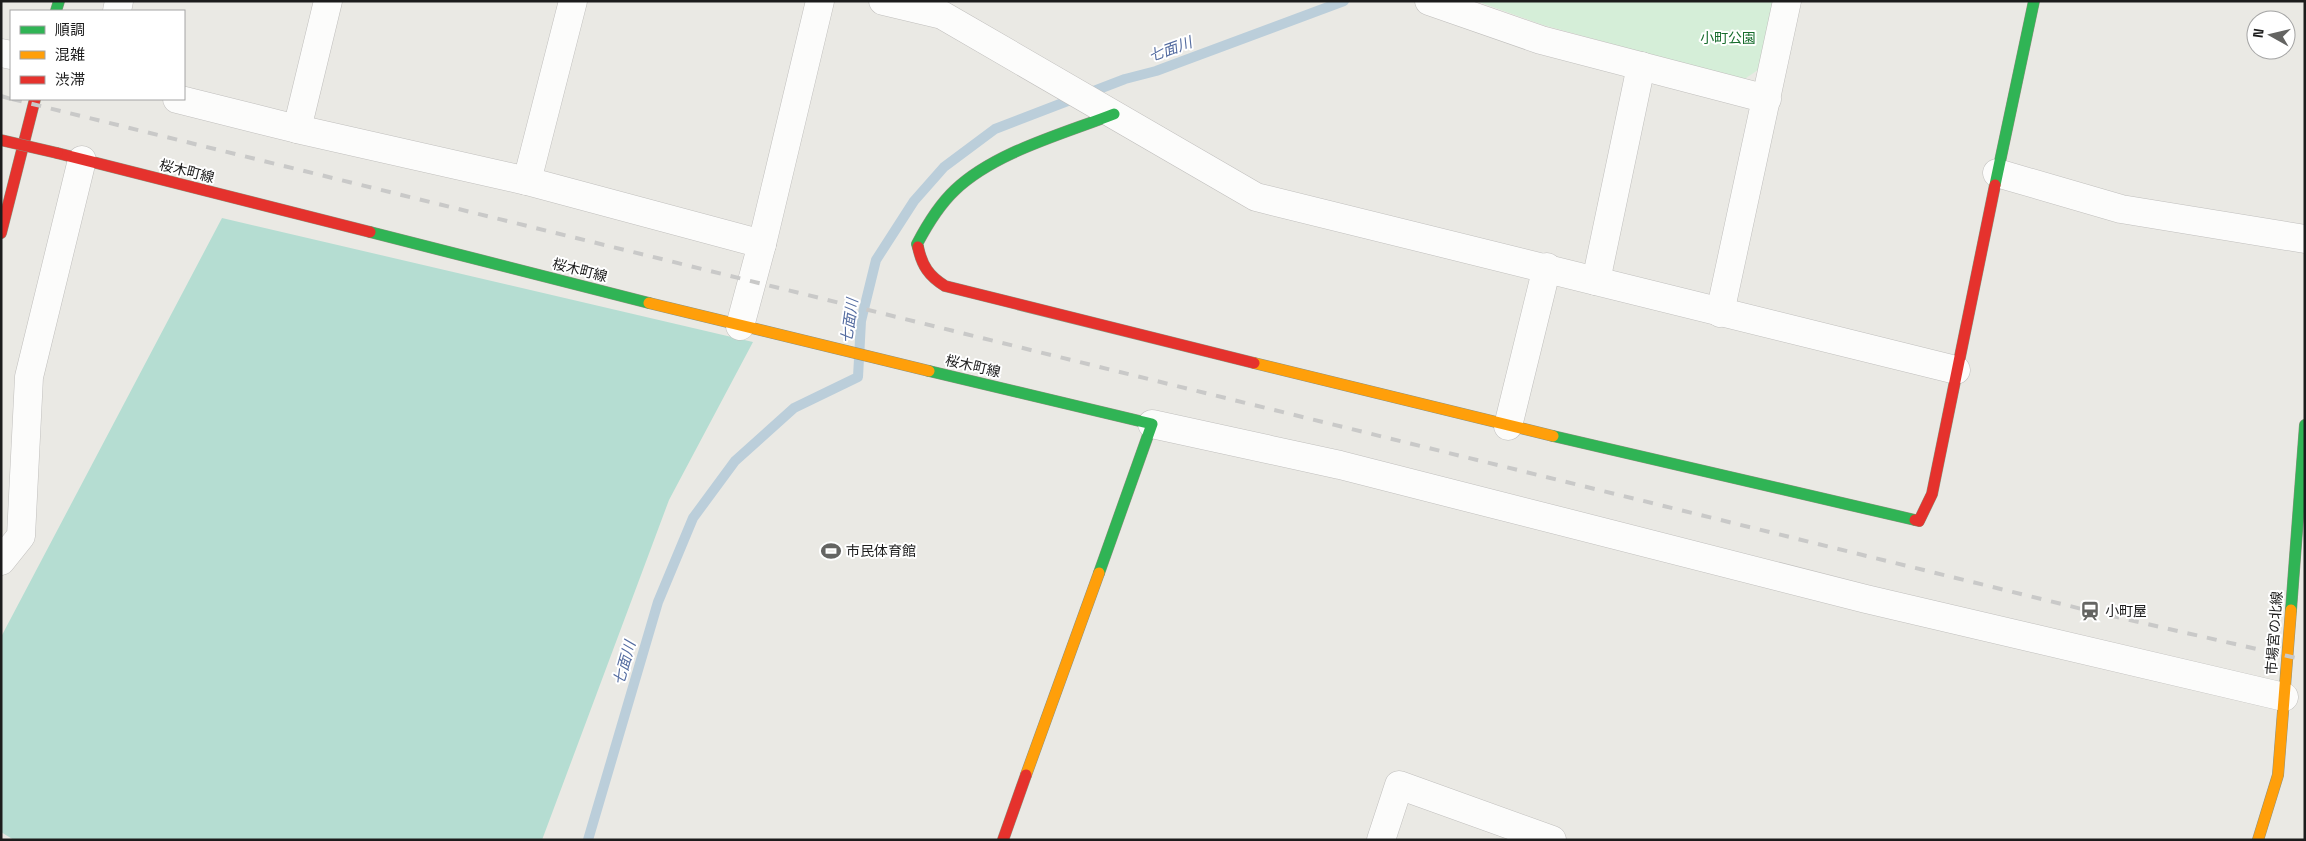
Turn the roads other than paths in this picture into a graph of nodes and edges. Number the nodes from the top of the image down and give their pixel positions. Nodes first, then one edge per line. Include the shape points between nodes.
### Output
1 (328, 1) edge
2 (573, 1) edge
3 (820, 1) edge
4 (883, 1) edge
5 (1429, 1) edge
6 (1787, 1) edge
7 (2034, 1) edge
8 (1641, 66) junction
9 (1767, 99) junction
10 (34, 100) edge
11 (181, 100) edge
12 (1109, 112) junction
13 (297, 129) junction
14 (1, 140) edge
15 (70, 157) junction
16 (1997, 173) junction
17 (527, 181) junction
18 (1, 233) edge
19 (2305, 239) edge
20 (762, 244) junction
21 (1547, 267) junction
22 (1596, 281) junction
23 (1720, 313) junction
24 (740, 326) junction
25 (1956, 370) junction
26 (1152, 424) junction
27 (2305, 425) edge
28 (1508, 426) junction
29 (1, 561) edge
30 (2284, 697) junction
31 (1003, 840) edge
32 (1381, 840) edge
33 (1552, 840) edge
34 (2258, 840) edge

1 - 13 street
2 - 17 street
3 - 20 street
4 - 12 street via 942,14
5 - 8 street via 1541,40
6 - 9 street
7 - 16 street
8 - 9 street
8 - 22 street
9 - 23 street
10 - 18 street
11 - 13 street
12 - 21 street via 1256,197
12 - 28 street via 1000,160 960,186 927,226 917,244 930,278 945,286
13 - 17 street
14 - 15 street, 桜木町線, bridge
15 - 24 street, 桜木町線
15 - 29 street via 29,377 21,536
16 - 19 street via 2121,210
16 - 25 street
17 - 20 street
20 - 24 street
21 - 22 street
21 - 28 street
22 - 23 street
23 - 25 street
24 - 26 street, 桜木町線
25 - 28 street via 1932,494 1919,521
26 - 30 street via 1340,465 1866,599
26 - 31 street
27 - 30 street, 市場宮の北線
30 - 34 street, 市場宮の北線 via 2278,775
32 - 33 street via 1399,785

